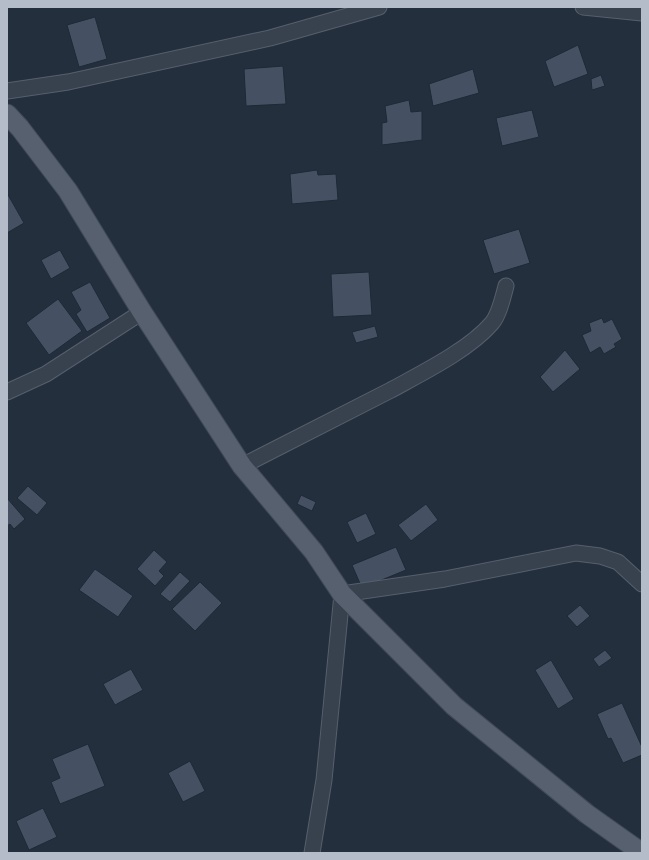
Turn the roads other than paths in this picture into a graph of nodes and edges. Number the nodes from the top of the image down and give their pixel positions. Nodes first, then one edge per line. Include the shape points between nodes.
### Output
1 (379, 7) edge
2 (583, 7) edge
3 (642, 13) edge
4 (7, 91) edge
5 (7, 114) edge
6 (506, 286) dead end
7 (142, 312) junction
8 (7, 392) edge
9 (242, 466) junction
10 (642, 584) edge
11 (342, 594) junction
12 (312, 853) edge
13 (642, 853) edge

1 - 4 street via 270,38 68,82
2 - 3 street
5 - 7 main road via 68,191
6 - 9 street via 493,322 456,353 400,385
7 - 8 street via 46,374
7 - 9 main road
9 - 11 main road via 314,552
10 - 11 street via 618,562 600,556 576,553 445,579
11 - 12 street via 324,780
11 - 13 main road via 454,706 587,814

